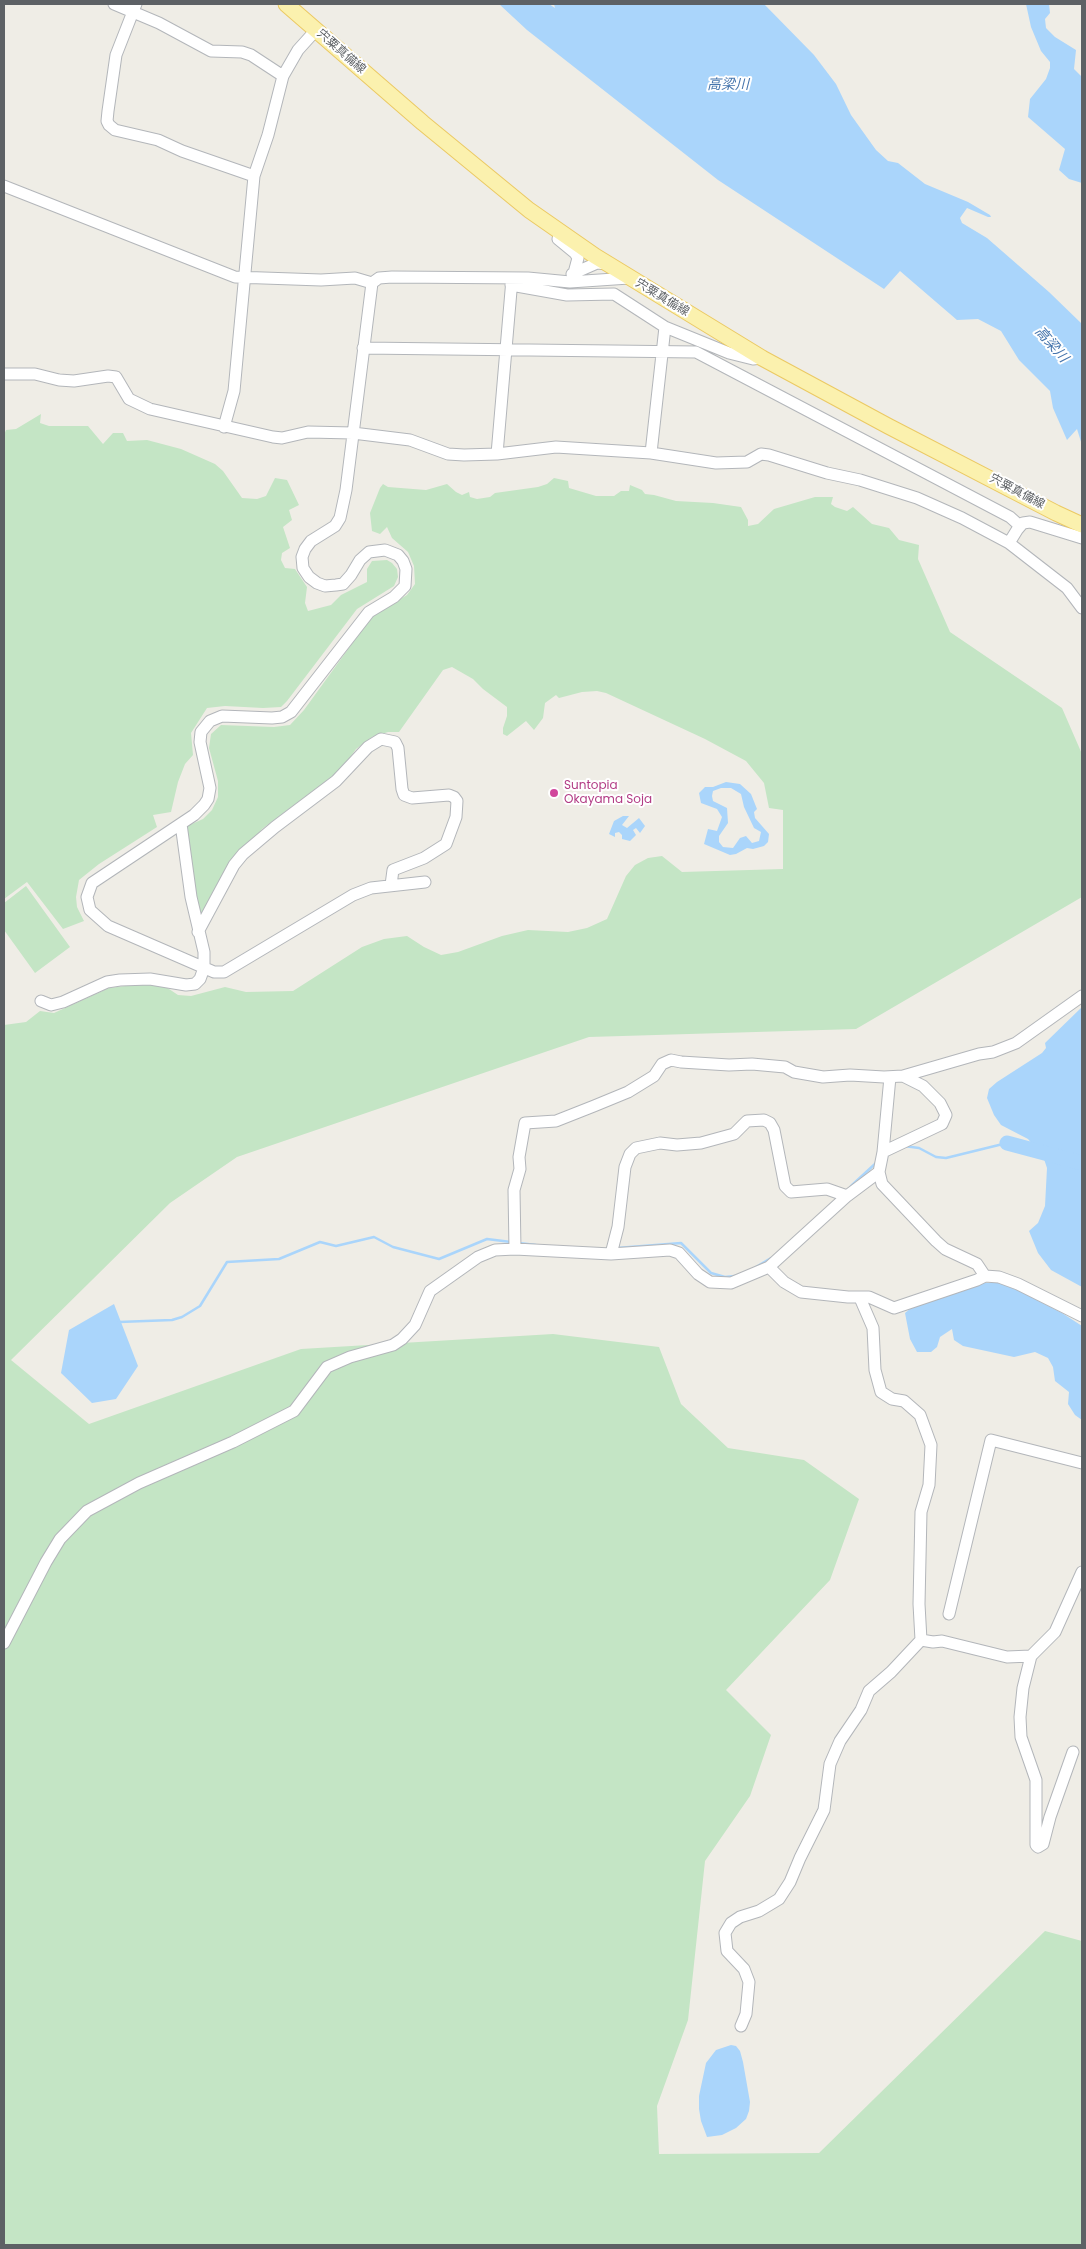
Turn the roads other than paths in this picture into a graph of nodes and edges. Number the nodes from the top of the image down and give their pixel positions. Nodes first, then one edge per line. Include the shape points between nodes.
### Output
1 (114, 4) edge
2 (286, 4) edge
3 (134, 7) edge
4 (316, 30) junction
5 (283, 76) junction
6 (254, 176) junction
7 (4, 186) edge
8 (529, 210) junction
9 (600, 261) junction
10 (579, 277) junction
11 (630, 278) junction
12 (246, 279) junction
13 (512, 282) junction
14 (372, 283) junction
15 (665, 327) junction
16 (363, 348) junction
17 (507, 350) junction
18 (661, 350) junction
19 (762, 358) junction
20 (4, 374) edge
21 (224, 427) junction
22 (353, 434) junction
23 (651, 453) junction
24 (497, 454) junction
25 (1082, 524) edge
26 (1020, 526) junction
27 (1082, 538) edge
28 (1009, 543) junction
29 (1082, 608) edge
30 (181, 824) junction
31 (426, 882) dead end
32 (391, 885) junction
33 (198, 932) junction
34 (204, 968) junction
35 (1082, 996) edge
36 (41, 1001) dead end
37 (903, 1076) junction
38 (890, 1077) junction
39 (883, 1152) junction
40 (878, 1172) junction
41 (842, 1195) junction
42 (515, 1249) junction
43 (611, 1254) junction
44 (769, 1267) junction
45 (985, 1276) junction
46 (860, 1298) junction
47 (1082, 1316) edge
48 (1082, 1463) edge
49 (1082, 1572) edge
50 (949, 1614) dead end
51 (921, 1640) junction
52 (4, 1643) edge
53 (1031, 1656) junction
54 (1073, 1752) dead end
55 (741, 2026) dead end

1 - 3 street
2 - 4 main road, 宍粟真備線
3 - 5 street via 211,50 251,55
3 - 6 street via 116,55 109,125 115,130 158,140
4 - 5 street via 298,50
4 - 8 main road, 宍粟真備線
5 - 6 street
6 - 12 street
7 - 12 street
8 - 9 main road, 宍粟真備線
8 - 10 street via 535,222 575,253
9 - 10 street
9 - 11 main road, 宍粟真備線
10 - 11 street
10 - 13 street via 528,278
11 - 19 main road, 宍粟真備線
12 - 14 street via 354,278
12 - 21 street via 234,391
13 - 14 street via 392,277 379,278
13 - 15 street via 567,295 614,294
13 - 17 street
14 - 16 street
15 - 18 street
15 - 19 street via 729,353
16 - 17 street
16 - 22 street
17 - 18 street
17 - 24 street
18 - 23 street
18 - 26 street via 696,352 1010,516
19 - 25 main road, 宍粟真備線
20 - 21 street via 35,374 74,381 116,377 130,399 138,404
21 - 22 street via 273,438 308,432
22 - 24 street via 410,440 448,454
22 - 30 street via 340,518 335,526 305,549 303,568 317,583 325,586 343,584 369,552 386,550 403,561 407,577 405,586 369,612 291,712 272,718 222,716 210,721 201,732 200,742 210,788 208,799 199,811
23 - 24 street via 556,447
23 - 28 street via 716,463 747,462 761,454 769,455 917,498
26 - 27 street via 1030,522
26 - 28 street
28 - 29 street via 1066,588
30 - 33 street
30 - 34 street via 92,883 87,904 94,915 108,926
31 - 32 street
32 - 33 street via 393,870 424,858 446,844 456,818 457,801 449,795 412,798 404,795 398,748 395,742 382,739 368,747 336,781 243,854
32 - 34 street via 354,895 224,972
33 - 34 street via 204,952
34 - 36 street via 195,984 150,979 120,980 107,982 51,1005
35 - 37 street via 1016,1043
37 - 38 street
37 - 39 street via 923,1086 940,1103 946,1116 942,1124
38 - 39 street
38 - 42 street via 823,1077 794,1072 785,1067 671,1060 662,1064 654,1076 628,1092 556,1121 525,1123 520,1169 514,1190
39 - 40 street
40 - 41 street
40 - 45 street via 882,1184 920,1226 945,1249 977,1264
41 - 43 street via 827,1189 791,1192 785,1186 774,1130 764,1120 747,1121 734,1134 701,1143 660,1143 636,1148 625,1167
41 - 44 street
42 - 43 street
42 - 52 street via 495,1250 460,1268 430,1291 415,1325 402,1339 327,1367 294,1411 139,1483 87,1511 60,1539
43 - 44 street via 670,1250 679,1253 710,1282 731,1283
44 - 46 street via 784,1282 801,1292
45 - 46 street via 894,1308 869,1297
45 - 47 street via 1018,1284
46 - 51 street via 872,1328 880,1392 904,1401 920,1415 931,1445 929,1485 921,1512
48 - 50 street via 991,1440
49 - 53 street via 1055,1632
51 - 53 street via 942,1641 1007,1658
51 - 55 street via 869,1691 861,1710 840,1741 830,1764 824,1810 784,1894 770,1906 740,1917 725,1933 727,1951 744,1970 749,1982 746,2014
53 - 54 street via 1020,1717 1021,1736 1036,1780 1038,1847 1043,1844

